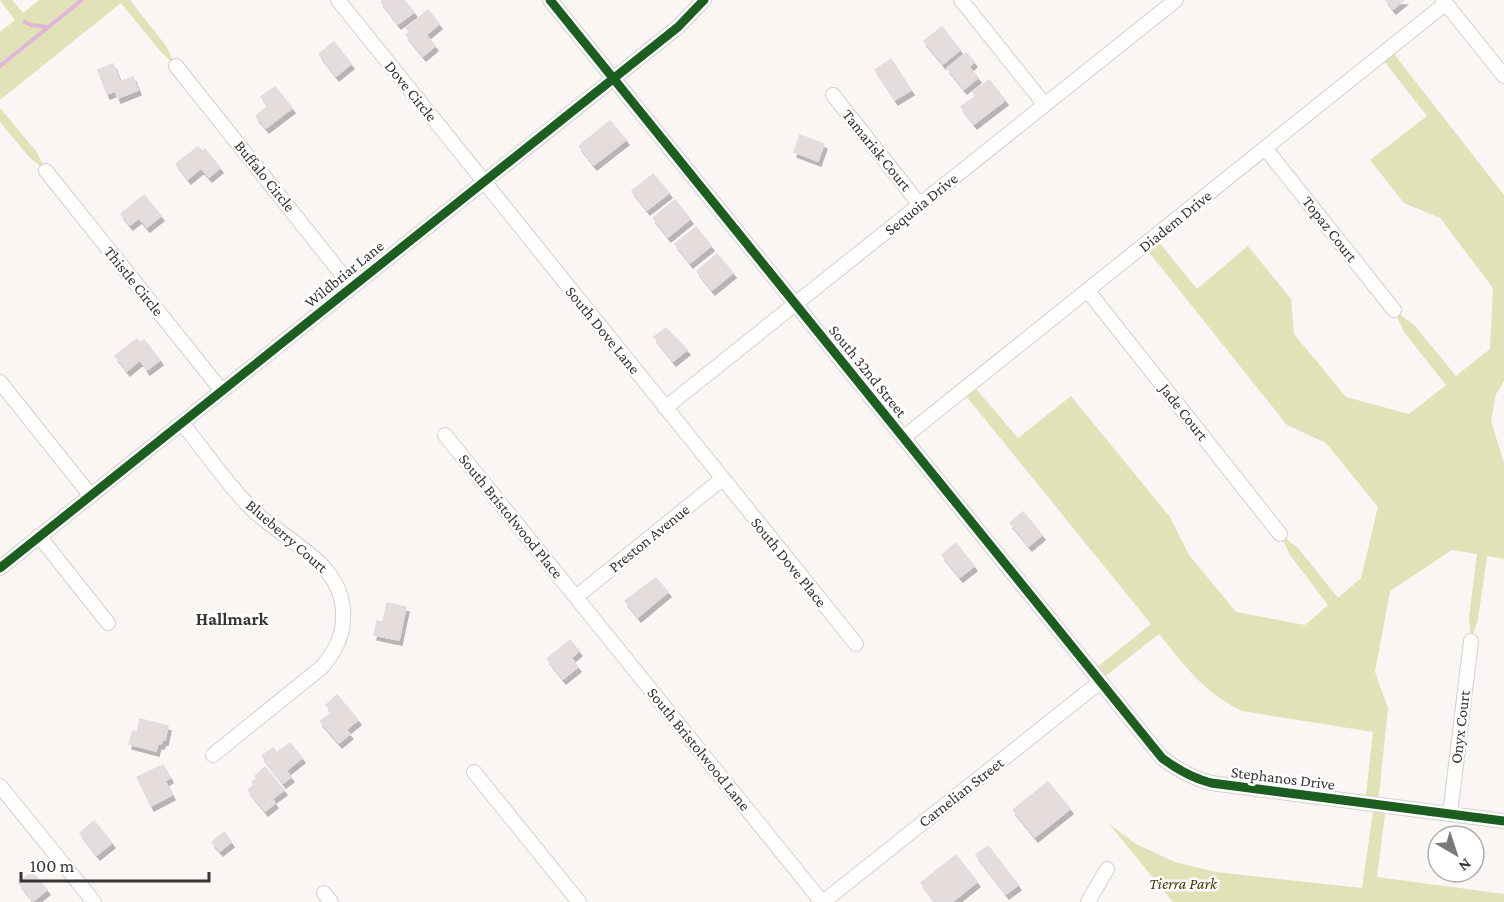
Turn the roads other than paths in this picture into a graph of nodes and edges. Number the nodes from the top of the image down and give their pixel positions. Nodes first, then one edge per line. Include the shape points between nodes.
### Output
1 (338, 0) edge
2 (550, 0) edge
3 (704, 0) edge
4 (961, 0) edge
5 (1170, 2) edge
6 (1445, 2) edge
7 (177, 66) dead end
8 (1504, 76) edge
9 (613, 79) junction
10 (833, 95) dead end
11 (1045, 105) junction
12 (1265, 148) junction
13 (46, 171) dead end
14 (483, 182) junction
15 (920, 205) junction
16 (352, 287) junction
17 (1088, 291) junction
18 (795, 305) junction
19 (1394, 310) dead end
20 (0, 382) edge
21 (222, 391) junction
22 (665, 408) junction
23 (182, 423) junction
24 (446, 435) dead end
25 (903, 438) junction
26 (722, 479) junction
27 (91, 496) junction
28 (1280, 534) dead end
29 (39, 536) junction
30 (0, 568) edge
31 (576, 597) junction
32 (108, 623) dead end
33 (1471, 641) dead end
34 (856, 644) dead end
35 (1100, 682) junction
36 (213, 755) dead end
37 (474, 772) dead end
38 (0, 786) edge
39 (1450, 814) junction
40 (1504, 821) edge
41 (1107, 869) dead end
42 (94, 902) edge
43 (579, 902) edge
44 (822, 902) edge
45 (1088, 902) edge

1 - 14 street, Dove Circle
2 - 9 street, South 32nd Street
3 - 9 street, Wildbriar Lane via 678,27
4 - 11 street
5 - 11 street, Sequoia Drive
6 - 8 street
6 - 12 street, Diadem Drive
7 - 16 street, Buffalo Circle
9 - 14 street, Wildbriar Lane
9 - 18 street, South 32nd Street
10 - 15 street, Tamarisk Court
11 - 15 street, Sequoia Drive
12 - 17 street, Diadem Drive
12 - 19 street, Topaz Court
13 - 21 street, Thistle Circle
14 - 16 street, Wildbriar Lane
14 - 22 street, South Dove Lane
15 - 18 street, Sequoia Drive
16 - 21 street, Wildbriar Lane
17 - 25 street, Diadem Drive
17 - 28 street, Jade Court
18 - 22 street, Sequoia Drive
18 - 25 street, South 32nd Street
20 - 27 street
21 - 23 street, Wildbriar Lane
22 - 26 street, South Dove Lane
23 - 27 street, Wildbriar Lane
23 - 36 street, Blueberry Court via 249,506 327,569 344,611 339,642 322,667
24 - 31 street, South Bristolwood Place
25 - 35 street, South 32nd Street
26 - 31 street, Preston Avenue
26 - 34 street, South Dove Place
27 - 29 street, Wildbriar Lane
29 - 30 street, Wildbriar Lane
29 - 32 street
31 - 44 street, South Bristolwood Lane
33 - 39 street, Onyx Court
35 - 39 street, Stephanos Drive via 1162,758 1196,779
35 - 44 street, Carnelian Street
37 - 43 street
38 - 42 street
39 - 40 street, Stephanos Drive
41 - 45 street

